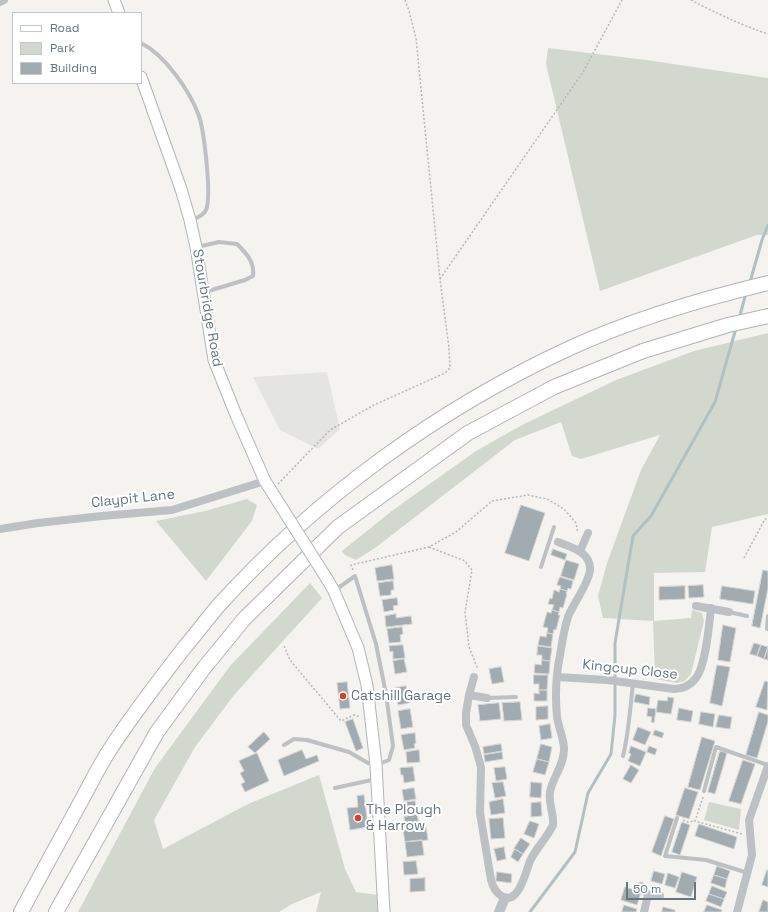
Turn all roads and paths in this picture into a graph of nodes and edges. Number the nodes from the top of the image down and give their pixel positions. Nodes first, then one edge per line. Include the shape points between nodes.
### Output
1 (4, 0) edge
2 (114, 0) edge
3 (405, 0) edge
4 (622, 0) edge
5 (691, 0) edge
6 (0, 2) edge
7 (118, 12) edge
8 (768, 34) edge
9 (142, 44) edge
10 (142, 79) edge
11 (190, 220) junction
12 (196, 247) junction
13 (440, 279) junction
14 (768, 283) edge
15 (203, 293) junction
16 (768, 316) edge
17 (265, 481) junction
18 (272, 491) junction
19 (768, 519) edge
20 (554, 527) dead end
21 (0, 529) edge
22 (588, 533) dead end
23 (554, 541) junction
24 (584, 542) junction
25 (429, 547) junction
26 (580, 551) junction
27 (744, 558) dead end
28 (541, 567) dead end
29 (355, 576) junction
30 (334, 591) junction
31 (696, 606) dead end
32 (711, 608) junction
33 (729, 612) joint
34 (747, 616) dead end
35 (768, 616) edge
36 (768, 630) edge
37 (284, 646) dead end
38 (474, 676) joint
39 (557, 677) junction
40 (633, 684) junction
41 (469, 696) junction
42 (516, 697) dead end
43 (487, 698) joint
44 (372, 719) junction
45 (284, 745) dead end
46 (623, 756) dead end
47 (376, 765) junction
48 (768, 768) edge
49 (376, 779) junction
50 (335, 788) dead end
51 (704, 791) dead end
52 (702, 797) dead end
53 (677, 818) joint
54 (695, 821) junction
55 (751, 836) junction
56 (748, 873) junction
57 (641, 886) dead end
58 (648, 895) junction
59 (660, 896) dead end
60 (505, 898) junction
61 (21, 912) edge
62 (56, 912) edge
63 (384, 912) edge
64 (499, 912) edge
65 (644, 912) edge
66 (737, 912) edge

1 - 6 street
2 - 7 main road
3 - 13 path via 416,38
4 - 13 path via 583,72
5 - 8 path
9 - 11 lane via 164,59 199,116 205,144 208,198 203,214
10 - 11 main road, Stourbridge Road
11 - 12 main road, Stourbridge Road
12 - 15 main road, Stourbridge Road
12 - 15 lane via 219,242 237,244 252,262 254,270 253,276 245,280
13 - 18 path via 450,368 445,373 374,405 330,430
14 - 61 highway via 648,317 571,347 503,381 378,460 319,508 262,560 218,606 155,685 108,752
15 - 17 main road, Stourbridge Road via 214,360
16 - 62 highway via 728,324 643,350 554,387 468,433 338,527 244,619 157,732
17 - 18 main road, Stourbridge Road
17 - 21 street, Claypit Lane via 172,510
18 - 30 main road, Stourbridge Road, bridge
19 - 27 path via 765,519
20 - 23 lane
22 - 24 street
23 - 26 street
23 - 28 lane
24 - 25 path via 580,540 576,523 564,509 547,499 528,495 492,501 456,532
24 - 26 street
25 - 29 path via 351,564
25 - 38 path via 465,561 472,570 466,612 469,648 477,667
26 - 39 street via 588,561 590,570 568,618
29 - 30 lane
29 - 47 lane via 376,644 393,746 389,760
30 - 44 main road, Stourbridge Road via 358,648
31 - 32 street
32 - 33 street
32 - 40 street, Kingcup Close via 702,665 698,676 691,683 684,688 674,689
33 - 34 lane
35 - 36 lane
37 - 44 path via 290,660 341,721 354,715
38 - 41 street
39 - 40 street, Kingcup Close
39 - 60 street via 557,715 564,749 562,764 550,793 553,824 530,862 520,887 511,897
40 - 46 lane via 629,732
41 - 43 street
41 - 60 street via 466,725 482,767 480,813 491,880 494,889
42 - 43 lane
44 - 47 main road, Stourbridge Road
45 - 47 lane via 294,739 314,741 349,752
47 - 49 main road, Stourbridge Road
48 - 51 lane via 716,747
48 - 55 street via 749,820
49 - 50 lane
49 - 63 main road, Stourbridge Road
52 - 54 path
53 - 54 path via 688,822
53 - 56 lane via 665,856 706,860
54 - 55 path
55 - 56 street via 752,855
56 - 66 street
57 - 58 street
58 - 59 street
58 - 65 street
60 - 64 street

